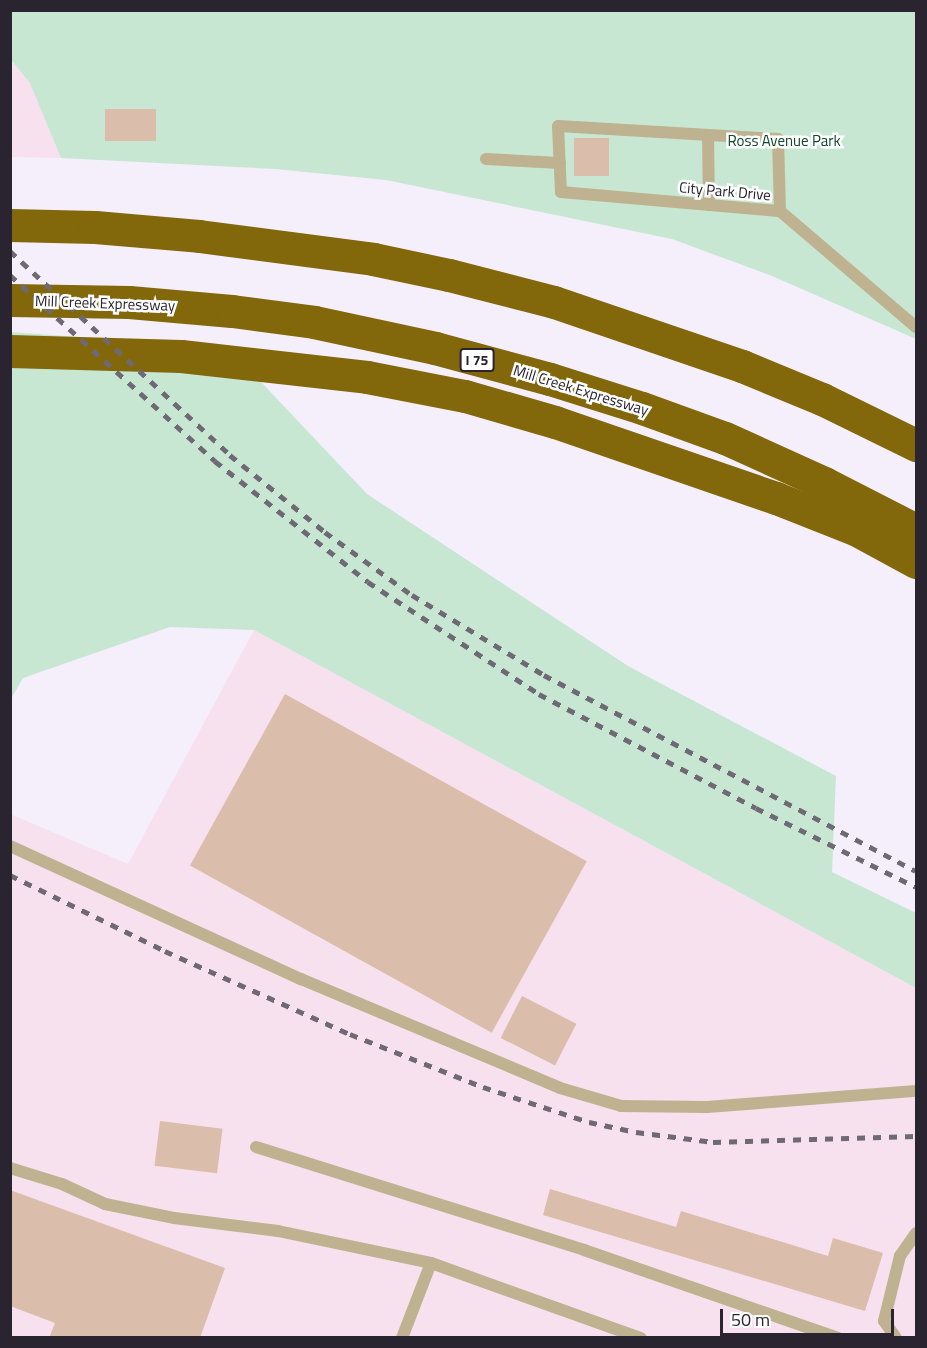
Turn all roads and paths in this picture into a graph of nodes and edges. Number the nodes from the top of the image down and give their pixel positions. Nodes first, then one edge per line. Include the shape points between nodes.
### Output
1 (708, 135) junction
2 (486, 159) dead end
3 (560, 163) junction
4 (709, 205) junction
5 (780, 211) junction
6 (10, 225) edge
7 (10, 300) edge
8 (916, 327) edge
9 (10, 351) edge
10 (916, 445) edge
11 (916, 530) edge
12 (916, 562) edge
13 (10, 846) edge
14 (916, 1091) edge
15 (256, 1147) dead end
16 (10, 1168) edge
17 (916, 1233) edge
18 (431, 1263) junction
19 (402, 1338) edge
20 (641, 1338) edge
21 (838, 1338) edge
22 (896, 1338) edge

1 - 3 lane via 558,126
1 - 4 lane
1 - 5 lane via 778,139
2 - 3 lane
3 - 4 lane, City Park Drive via 561,192
4 - 5 lane, City Park Drive
5 - 8 lane, City Park Drive
6 - 10 highway via 95,227 231,239 373,259 449,275 554,302 742,366 822,399
7 - 11 highway, Mill Creek Expressway / I 75 via 129,302 232,311 314,322 435,348 550,379 725,438
9 - 12 highway via 204,358 367,377 465,396 555,422 776,498 857,530
13 - 14 lane via 312,983 560,1088 621,1106 707,1107
15 - 21 lane via 584,1251
16 - 18 lane via 62,1184 105,1204 174,1218 278,1231
17 - 22 lane via 900,1256 884,1321
18 - 19 lane
18 - 20 lane

